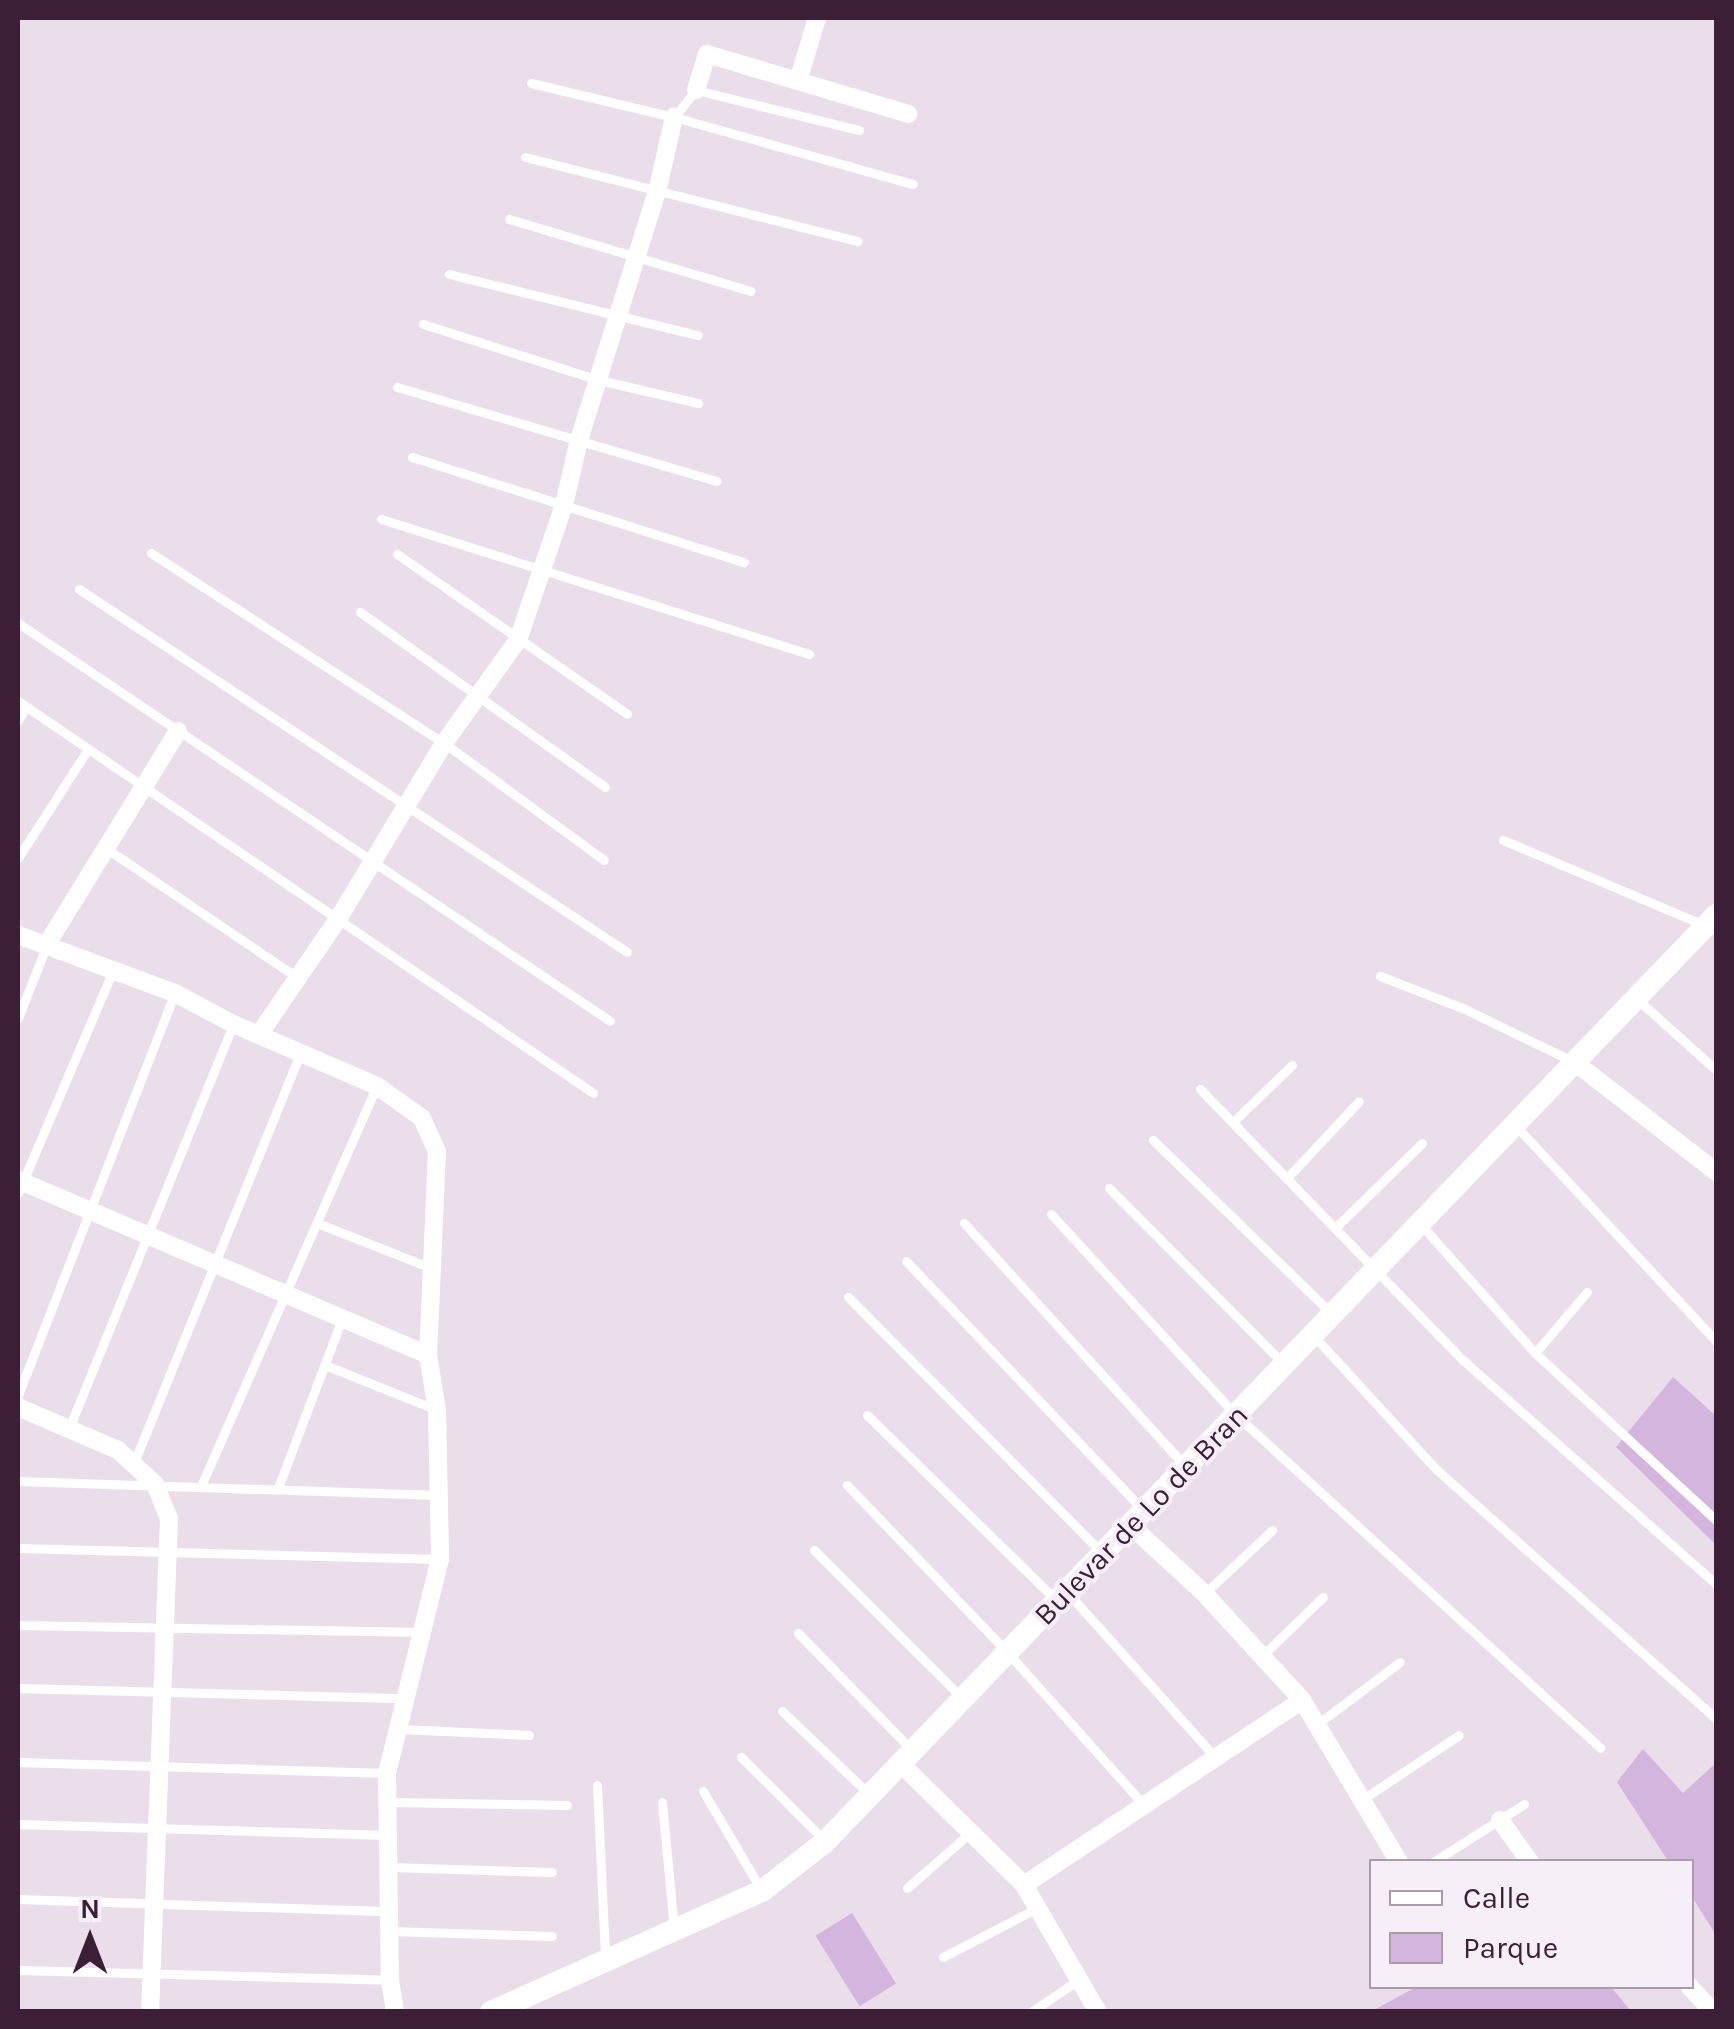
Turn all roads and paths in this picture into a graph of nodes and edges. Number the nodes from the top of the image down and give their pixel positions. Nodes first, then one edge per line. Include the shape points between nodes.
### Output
1 (817, 18) edge
2 (798, 81) junction
3 (531, 83) dead end
4 (696, 90) junction
5 (908, 114) dead end
6 (674, 116) junction
7 (859, 130) dead end
8 (525, 158) dead end
9 (913, 184) dead end
10 (658, 188) junction
11 (509, 219) dead end
12 (858, 241) dead end
13 (636, 256) junction
14 (449, 274) dead end
15 (750, 291) dead end
16 (616, 318) junction
17 (423, 324) dead end
18 (698, 335) dead end
19 (599, 380) junction
20 (398, 387) dead end
21 (698, 403) dead end
22 (579, 440) junction
23 (412, 457) dead end
24 (716, 481) dead end
25 (564, 505) junction
26 (381, 519) dead end
27 (151, 553) dead end
28 (397, 554) dead end
29 (744, 562) dead end
30 (543, 570) junction
31 (79, 589) dead end
32 (360, 612) dead end
33 (18, 623) edge
34 (518, 640) junction
35 (808, 654) dead end
36 (479, 695) junction
37 (22, 704) edge
38 (627, 714) dead end
39 (18, 720) edge
40 (178, 731) junction
41 (444, 743) junction
42 (88, 749) junction
43 (605, 787) dead end
44 (146, 790) junction
45 (408, 804) junction
46 (1502, 840) dead end
47 (107, 849) junction
48 (18, 858) edge
49 (604, 860) dead end
50 (372, 862) junction
51 (338, 919) junction
52 (1711, 920) edge
53 (18, 935) edge
54 (47, 944) junction
55 (627, 952) dead end
56 (113, 970) junction
57 (295, 976) junction
58 (1380, 976) dead end
59 (175, 993) junction
60 (1636, 998) junction
61 (18, 1014) edge
62 (610, 1020) dead end
63 (232, 1024) junction
64 (260, 1033) junction
65 (301, 1052) junction
66 (1577, 1064) junction
67 (1292, 1065) dead end
68 (1716, 1070) edge
69 (377, 1086) junction
70 (1200, 1089) dead end
71 (592, 1093) dead end
72 (1360, 1101) dead end
73 (1234, 1122) junction
74 (1516, 1126) junction
75 (1153, 1140) dead end
76 (1422, 1143) dead end
77 (1716, 1172) edge
78 (1286, 1178) junction
79 (19, 1185) edge
80 (1110, 1188) dead end
81 (90, 1210) junction
82 (1051, 1214) dead end
83 (317, 1223) junction
84 (964, 1223) dead end
85 (1420, 1224) junction
86 (1336, 1227) junction
87 (147, 1235) junction
88 (906, 1261) dead end
89 (214, 1264) junction
90 (432, 1268) junction
91 (1378, 1269) junction
92 (1587, 1292) dead end
93 (286, 1294) junction
94 (848, 1296) dead end
95 (1334, 1315) junction
96 (342, 1319) junction
97 (1314, 1336) junction
98 (1716, 1341) edge
99 (1535, 1353) junction
100 (428, 1356) junction
101 (325, 1365) junction
102 (1285, 1365) junction
103 (18, 1395) edge
104 (18, 1407) edge
105 (437, 1410) junction
106 (867, 1414) dead end
107 (1237, 1416) junction
108 (70, 1426) junction
109 (134, 1464) junction
110 (1187, 1468) junction
111 (18, 1480) edge
112 (155, 1484) junction
113 (848, 1485) dead end
114 (201, 1486) junction
115 (278, 1488) junction
116 (441, 1495) junction
117 (1137, 1518) junction
118 (1716, 1520) edge
119 (1272, 1530) dead end
120 (18, 1548) edge
121 (814, 1550) dead end
122 (168, 1553) junction
123 (1103, 1554) junction
124 (440, 1559) junction
125 (1716, 1584) edge
126 (1204, 1593) junction
127 (1062, 1597) junction
128 (1323, 1597) dead end
129 (18, 1625) edge
130 (165, 1628) junction
131 (425, 1632) junction
132 (798, 1632) dead end
133 (1008, 1653) junction
134 (1263, 1655) junction
135 (1400, 1662) dead end
136 (18, 1688) edge
137 (163, 1692) junction
138 (407, 1698) junction
139 (964, 1700) junction
140 (1302, 1700) junction
141 (782, 1711) dead end
142 (1716, 1719) edge
143 (1319, 1722) junction
144 (399, 1729) junction
145 (528, 1735) dead end
146 (1458, 1735) dead end
147 (1600, 1748) dead end
148 (741, 1757) dead end
149 (907, 1758) junction
150 (1216, 1758) junction
151 (18, 1762) edge
152 (160, 1766) junction
153 (387, 1773) junction
154 (598, 1785) dead end
155 (703, 1791) dead end
156 (870, 1796) junction
157 (1362, 1799) junction
158 (388, 1802) junction
159 (662, 1802) dead end
160 (1524, 1804) dead end
161 (567, 1805) dead end
162 (1144, 1806) junction
163 (1500, 1820) junction
164 (18, 1824) edge
165 (157, 1828) junction
166 (972, 1831) junction
167 (388, 1834) junction
168 (825, 1842) junction
169 (1397, 1859) edge
170 (1438, 1859) edge
171 (1528, 1859) edge
172 (390, 1867) junction
173 (552, 1872) dead end
174 (1024, 1885) junction
175 (907, 1888) dead end
176 (762, 1890) junction
177 (18, 1899) edge
178 (154, 1903) junction
179 (1037, 1908) junction
180 (389, 1911) junction
181 (390, 1931) junction
182 (675, 1932) junction
183 (552, 1936) dead end
184 (943, 1957) dead end
185 (605, 1964) junction
186 (18, 1970) edge
187 (152, 1974) junction
188 (390, 1980) junction
189 (1080, 1980) junction
190 (1691, 1989) edge
191 (524, 2005) edge
192 (150, 2012) edge
193 (395, 2012) edge
194 (491, 2012) edge
195 (1030, 2012) edge
196 (1098, 2012) edge
197 (1713, 2012) edge

1 - 2 street
2 - 4 street via 708,54
2 - 5 street
3 - 6 lane
4 - 6 lane
4 - 7 lane
6 - 9 lane
6 - 10 street
8 - 10 lane
10 - 12 lane
10 - 13 street
11 - 13 lane
13 - 15 lane
13 - 16 street
14 - 16 lane
16 - 18 lane
16 - 19 street
17 - 19 lane
19 - 21 lane
19 - 22 street
20 - 22 lane
22 - 24 lane
22 - 25 street
23 - 25 lane
25 - 29 lane
25 - 30 street
26 - 30 lane
27 - 41 lane
28 - 34 lane
30 - 34 street
30 - 35 lane
31 - 45 lane
32 - 36 lane
33 - 40 lane
34 - 36 street
34 - 38 lane
36 - 41 street
36 - 43 lane
37 - 39 lane
37 - 42 lane
40 - 44 street
40 - 50 lane
41 - 45 street
41 - 49 lane
42 - 44 lane
42 - 48 lane
44 - 47 street
44 - 51 lane
45 - 50 street
45 - 55 lane
46 - 52 lane
47 - 54 street
47 - 57 lane
50 - 51 street
50 - 62 lane
51 - 57 street
51 - 71 lane
52 - 60 street, Bulevar de Lo de Bran
53 - 54 street
54 - 56 street
54 - 61 lane
56 - 59 street
56 - 79 lane
57 - 64 street
58 - 66 lane
59 - 63 street
59 - 81 lane
60 - 66 street, Bulevar de Lo de Bran
60 - 68 lane
63 - 64 street
63 - 87 lane
64 - 65 street
65 - 69 street
65 - 89 lane
66 - 74 street, Bulevar de Lo de Bran
66 - 77 street
67 - 73 lane
69 - 83 lane
69 - 90 street via 422,1118 437,1151
70 - 73 lane
72 - 78 lane
73 - 78 lane
74 - 85 street, Bulevar de Lo de Bran
74 - 98 lane
75 - 95 lane
76 - 86 lane
78 - 86 lane
79 - 81 street
80 - 102 lane
81 - 87 street
81 - 103 lane
82 - 107 lane
83 - 90 lane
83 - 93 lane
84 - 110 lane
85 - 91 street, Bulevar de Lo de Bran
85 - 99 lane
86 - 91 lane
87 - 89 street
87 - 108 lane
88 - 117 lane
89 - 93 street
89 - 109 lane
90 - 100 street
91 - 95 street, Bulevar de Lo de Bran
91 - 125 lane via 1464,1361
92 - 99 lane
93 - 96 street
93 - 114 lane
94 - 123 lane
95 - 97 street, Bulevar de Lo de Bran
96 - 100 street
96 - 101 lane
97 - 102 street, Bulevar de Lo de Bran
97 - 142 lane via 1437,1470
99 - 118 lane
100 - 105 street
101 - 105 lane
101 - 115 lane
102 - 107 street, Bulevar de Lo de Bran
104 - 108 street
105 - 116 street
106 - 127 lane
107 - 110 street, Bulevar de Lo de Bran
107 - 147 lane
108 - 109 street
109 - 112 street
110 - 117 street, Bulevar de Lo de Bran
111 - 112 lane
112 - 114 lane
112 - 122 street via 169,1518
113 - 133 lane
114 - 115 lane
115 - 116 lane
116 - 124 street
117 - 123 street, Bulevar de Lo de Bran
117 - 126 street
119 - 126 lane
120 - 122 lane
121 - 139 lane
122 - 124 lane
122 - 130 street
123 - 127 street, Bulevar de Lo de Bran
124 - 131 street
126 - 134 street
127 - 133 street, Bulevar de Lo de Bran
127 - 150 lane
128 - 134 lane
129 - 130 lane
130 - 131 lane
130 - 137 street
131 - 138 street
132 - 149 lane
133 - 139 street, Bulevar de Lo de Bran
133 - 162 lane
134 - 140 street
135 - 143 lane
136 - 137 lane
137 - 138 lane
137 - 152 street
138 - 144 street
139 - 149 street, Bulevar de Lo de Bran
140 - 143 street
140 - 150 street
141 - 156 lane
143 - 157 street
144 - 145 lane
144 - 153 street
146 - 157 lane
148 - 168 lane
149 - 156 street, Bulevar de Lo de Bran
149 - 166 street
150 - 162 street
151 - 152 lane
152 - 153 lane
152 - 165 street
153 - 158 street
154 - 185 lane
155 - 176 lane
156 - 168 street, Bulevar de Lo de Bran
157 - 169 street
158 - 161 lane
158 - 167 street
159 - 182 lane
160 - 163 lane
162 - 174 street
163 - 170 lane
163 - 171 street
164 - 165 lane
165 - 167 lane
165 - 178 street
166 - 174 street
166 - 175 lane
167 - 172 street
168 - 176 street, Bulevar de Lo de Bran
172 - 173 lane
172 - 180 street
174 - 179 street
176 - 182 street, Bulevar de Lo de Bran
177 - 178 lane
178 - 180 lane
178 - 187 street
179 - 184 lane
179 - 189 street
180 - 181 street
181 - 183 lane
181 - 188 street
182 - 185 street, Bulevar de Lo de Bran
185 - 191 street, Bulevar de Lo de Bran
186 - 187 lane
187 - 188 lane
187 - 192 street
188 - 193 street
189 - 195 lane
189 - 196 street
190 - 197 street
191 - 194 street, Bulevar de Lo de Bran

